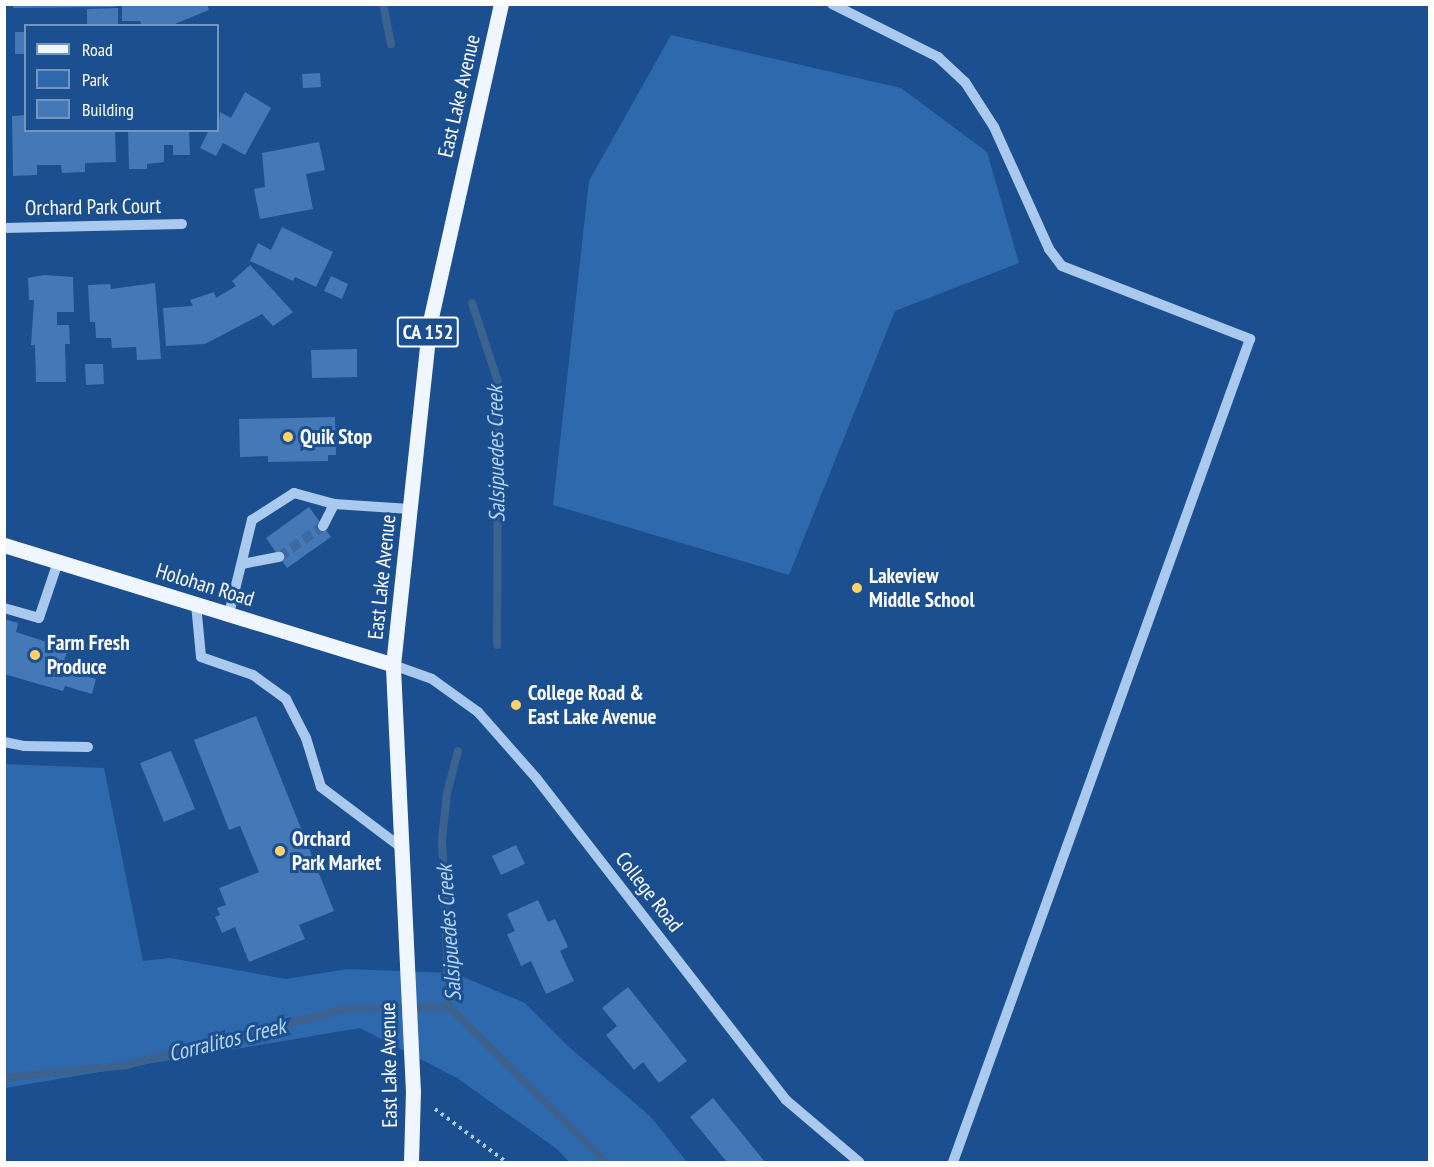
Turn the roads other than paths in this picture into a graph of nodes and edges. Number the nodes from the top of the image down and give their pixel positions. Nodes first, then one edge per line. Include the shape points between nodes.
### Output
1 (501, 4) edge
2 (832, 4) edge
3 (182, 224) dead end
4 (4, 228) edge
5 (334, 504) junction
6 (410, 509) junction
7 (324, 526) tunnel mouth
8 (4, 545) edge
9 (279, 557) tunnel mouth
10 (58, 562) junction
11 (242, 564) junction
12 (196, 604) junction
13 (4, 608) edge
14 (230, 614) junction
15 (393, 665) junction
16 (4, 742) edge
17 (88, 747) dead end
18 (402, 848) junction
19 (411, 1162) edge
20 (859, 1162) edge
21 (953, 1162) edge

1 - 6 main road, East Lake Avenue / CA 152 via 429,326
2 - 21 street via 938,57 965,82 994,127 1049,249 1062,266 1250,339
3 - 4 street, Orchard Park Court
5 - 6 street
5 - 7 street
5 - 11 street via 294,493 252,520
6 - 15 main road, East Lake Avenue / CA 152
8 - 10 main road, Holohan Road
9 - 11 street
10 - 12 main road, Holohan Road
10 - 13 street via 39,618
11 - 14 street
12 - 14 main road, Holohan Road
12 - 18 street via 201,657 253,675 286,699 306,738 321,787
14 - 15 main road, Holohan Road
15 - 18 main road, East Lake Avenue / CA 152
15 - 20 street, College Road via 432,679 478,712 537,779 786,1100
16 - 17 street
18 - 19 main road, East Lake Avenue / CA 152 via 413,1092

